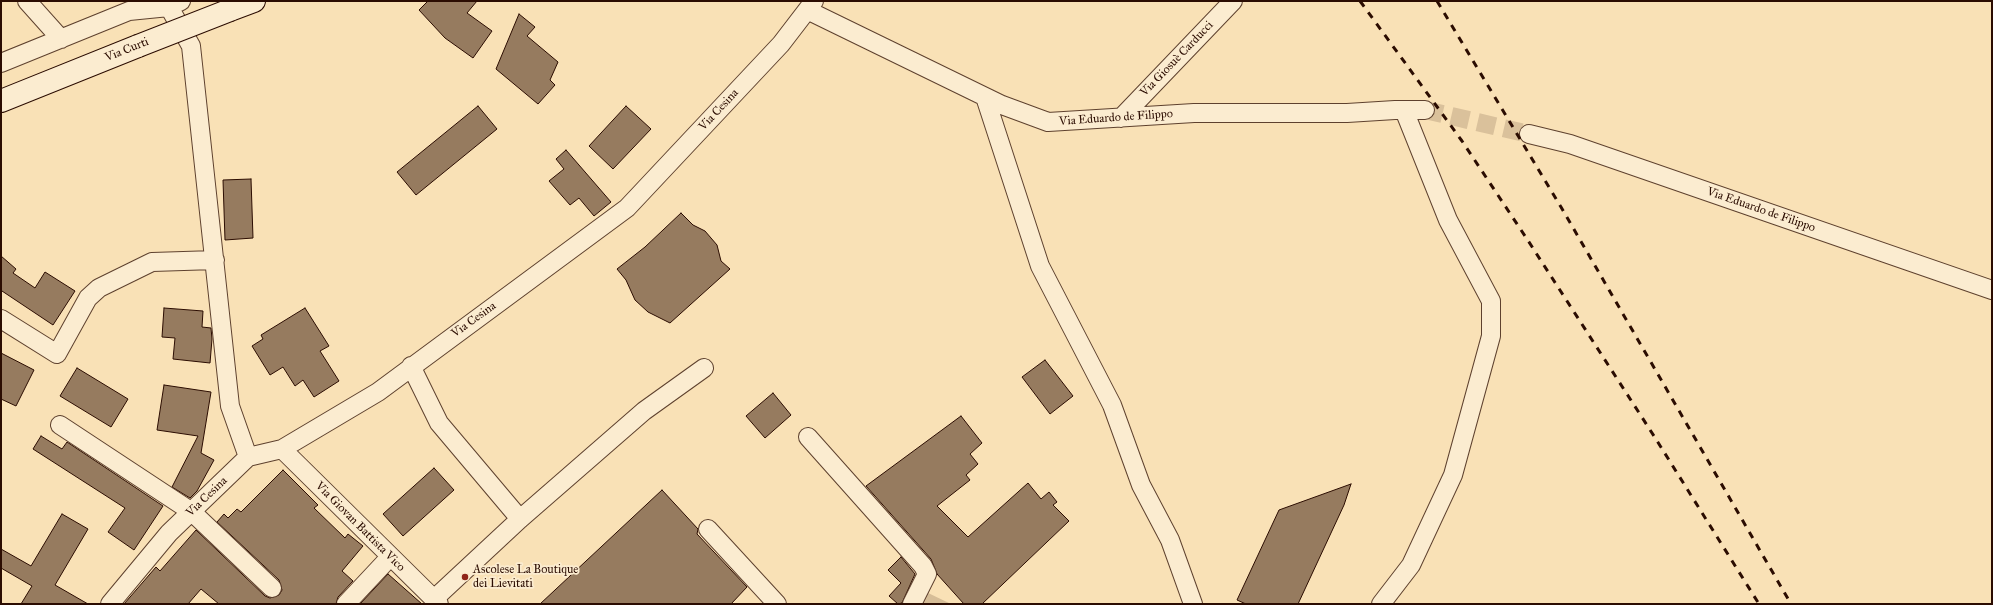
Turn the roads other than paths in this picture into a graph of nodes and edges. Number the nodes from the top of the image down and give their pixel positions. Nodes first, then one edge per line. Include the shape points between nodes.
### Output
1 (27, 1) edge
2 (254, 1) edge
3 (1233, 1) edge
4 (175, 4) edge
5 (810, 6) edge
6 (61, 40) junction
7 (1, 63) edge
8 (985, 97) junction
9 (1, 101) edge
10 (1404, 110) junction
11 (1425, 110) tunnel mouth
12 (1121, 118) junction
13 (1529, 134) tunnel mouth
14 (215, 260) junction
15 (1992, 290) edge
16 (1, 319) edge
17 (412, 366) junction
18 (704, 368) dead end
19 (60, 425) dead end
20 (808, 437) dead end
21 (282, 449) junction
22 (248, 457) junction
23 (192, 512) junction
24 (520, 519) junction
25 (708, 529) dead end
26 (390, 557) junction
27 (272, 588) dead end
28 (436, 602) edge
29 (110, 604) edge
30 (346, 604) edge
31 (777, 604) edge
32 (912, 604) edge
33 (1193, 604) edge
34 (1381, 604) edge

1 - 6 street
2 - 9 main road, Via Curti, bridge
3 - 12 street, Via Giosuè Carducci
4 - 6 street via 129,12
4 - 14 street via 191,46
5 - 8 street, Via Eduardo de Filippo
5 - 17 street, Via Cesina via 781,44 627,208
6 - 7 street
8 - 12 street, Via Eduardo de Filippo via 1048,122
8 - 33 street via 1040,266 1112,405 1141,485 1170,540
10 - 11 street, Via Eduardo de Filippo
10 - 12 street, Via Eduardo de Filippo via 1347,113 1194,112
10 - 34 street via 1448,220 1491,301 1491,336 1453,475 1411,565
13 - 15 street, Via Eduardo de Filippo via 1570,144
14 - 16 street via 152,262 99,288 88,298 57,354
14 - 22 street via 230,406
17 - 21 street, Via Cesina via 378,392
17 - 24 street via 439,423
18 - 24 street via 644,411
19 - 23 street
20 - 32 street via 923,566 927,574
21 - 22 street, Via Cesina
21 - 26 street, Via Giovan Battista Vico
22 - 23 street, Via Cesina
23 - 27 street
23 - 29 street, Via Cesina via 169,533
24 - 28 street
25 - 31 street
26 - 28 street, Via Giovan Battista Vico
26 - 30 street

